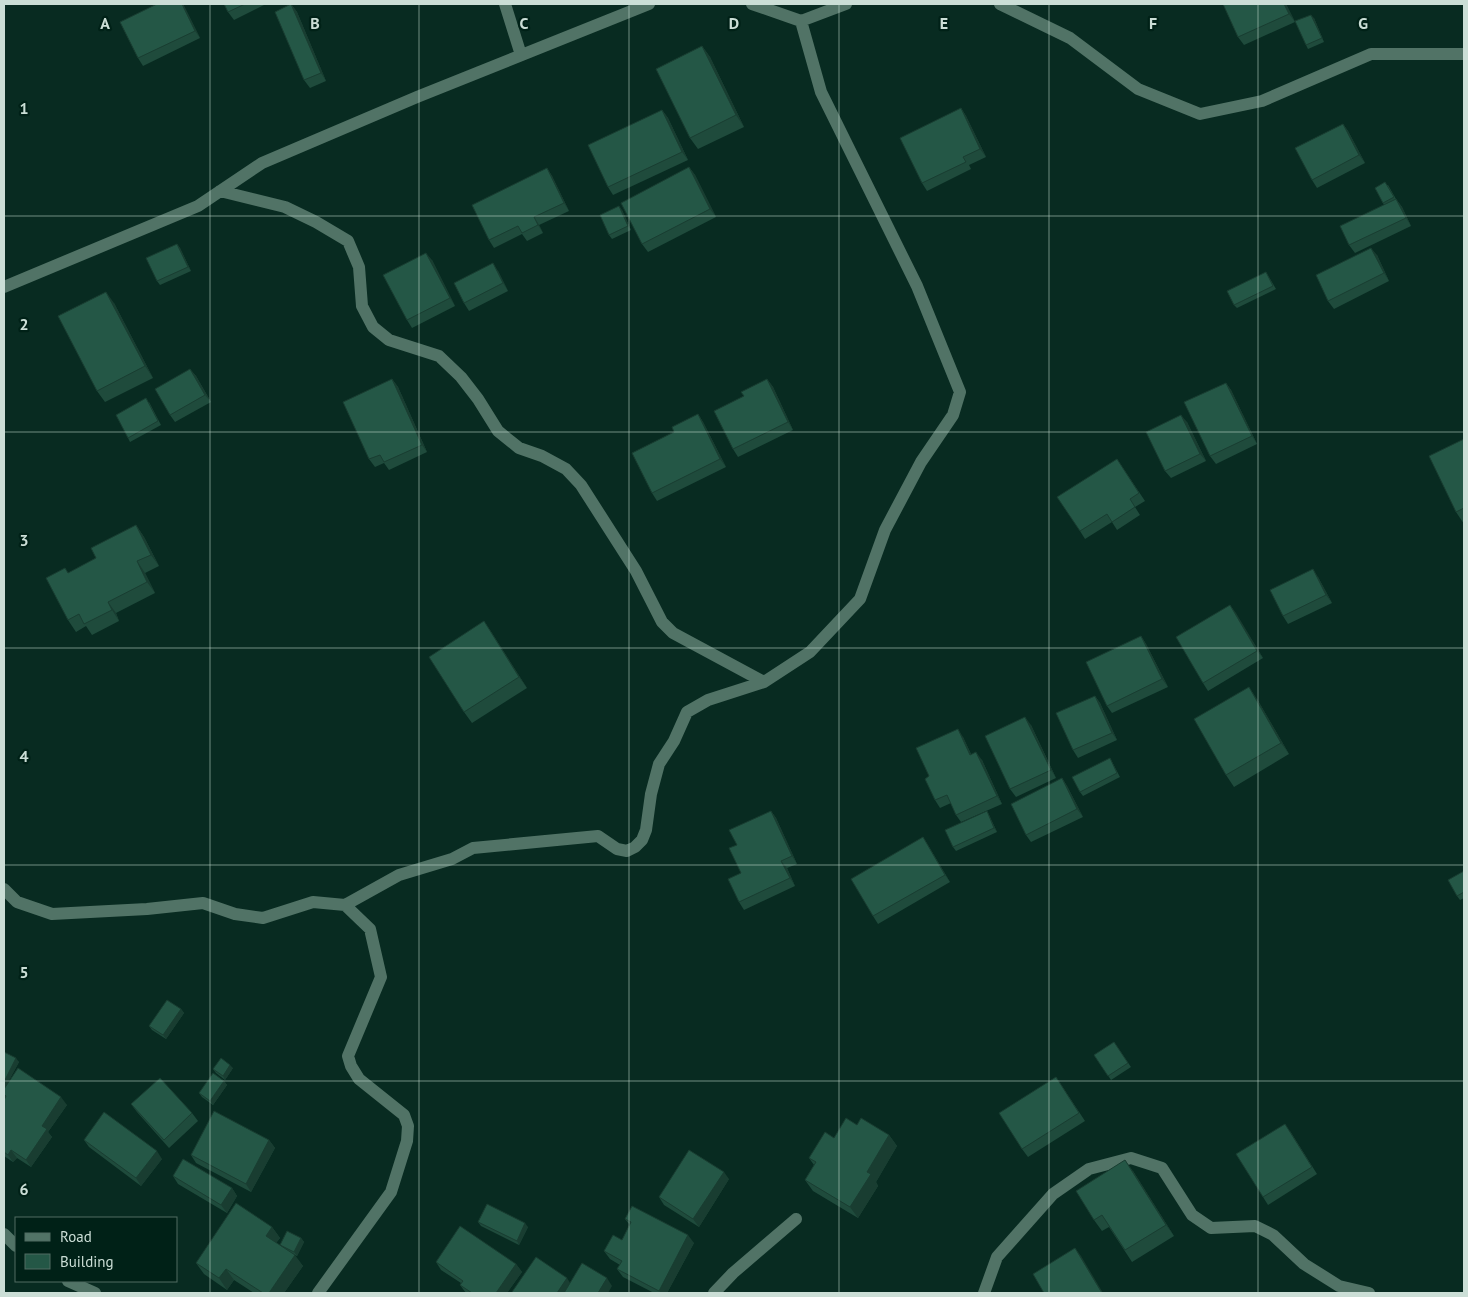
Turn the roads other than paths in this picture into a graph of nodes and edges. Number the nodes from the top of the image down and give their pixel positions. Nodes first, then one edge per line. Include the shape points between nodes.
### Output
1 (505, 4) edge
2 (649, 4) edge
3 (752, 4) edge
4 (846, 4) edge
5 (1000, 4) edge
6 (801, 21) junction
7 (1464, 54) edge
8 (521, 55) junction
9 (220, 191) junction
10 (4, 287) edge
11 (764, 682) junction
12 (4, 888) edge
13 (345, 906) junction
14 (796, 1219) dead end
15 (4, 1234) edge
16 (15, 1245) edge
17 (70, 1282) edge
18 (95, 1293) edge
19 (318, 1293) edge
20 (714, 1293) edge
21 (984, 1293) edge
22 (1369, 1293) edge

1 - 8 street
2 - 8 street
3 - 6 street
4 - 6 street
5 - 7 street via 1070,38 1138,89 1200,114 1262,101 1371,54
6 - 11 street via 821,92 917,286 960,392 953,414 921,462 885,530 860,599 810,652
8 - 9 street via 262,163
9 - 10 street via 198,206
9 - 11 street via 285,207 348,241 359,267 362,306 373,328 389,340 439,356 461,377 498,431 519,448 566,469 581,485 636,571 662,622 673,633
11 - 13 street via 708,700 687,712 660,764 651,794 646,830 636,847 627,851 617,849 598,836 473,848 452,859 399,875
12 - 13 street via 17,902 52,914 203,903 235,914 263,918 313,902
13 - 19 street via 370,930 381,977 348,1056 359,1079 404,1115 408,1126 407,1141 391,1192
14 - 20 street
15 - 16 street
17 - 18 street
21 - 22 street via 997,1257 1053,1194 1089,1169 1131,1158 1162,1168 1192,1215 1210,1228 1255,1226 1273,1235 1304,1264 1339,1286

